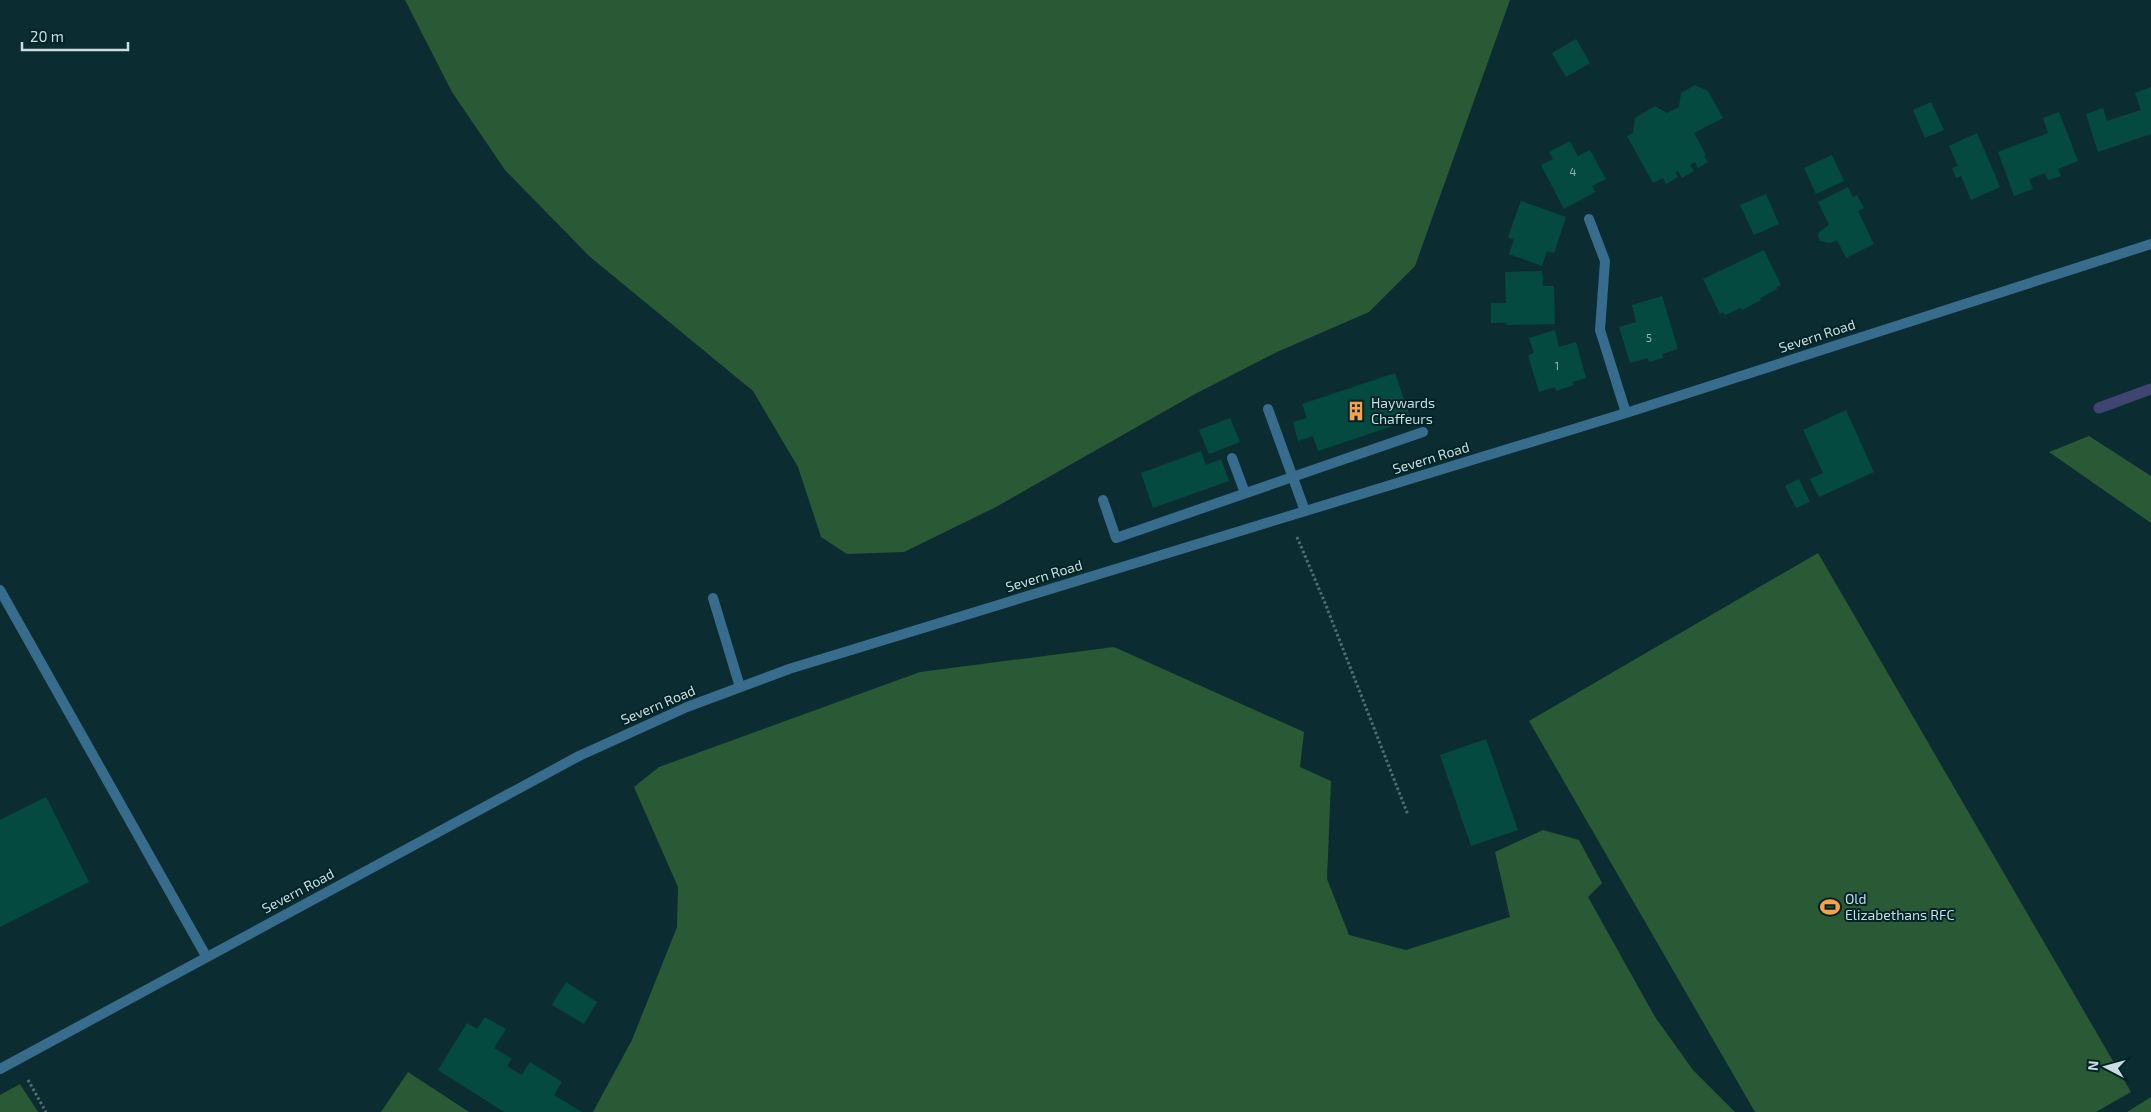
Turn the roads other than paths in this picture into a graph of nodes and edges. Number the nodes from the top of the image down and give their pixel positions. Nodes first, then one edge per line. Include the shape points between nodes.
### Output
1 (1589, 219) dead end
2 (2151, 244) edge
3 (1268, 409) dead end
4 (1626, 412) junction
5 (1422, 432) dead end
6 (1232, 458) dead end
7 (1293, 477) junction
8 (1245, 493) junction
9 (1103, 500) dead end
10 (1305, 511) junction
11 (0, 590) edge
12 (713, 598) dead end
13 (740, 687) junction
14 (206, 956) junction
15 (0, 1069) edge

1 - 4 street via 1605,261 1600,330
2 - 4 street, Severn Road
3 - 7 street
4 - 10 street, Severn Road
5 - 7 street
6 - 8 street
7 - 8 street
7 - 10 street
8 - 9 street via 1116,538
10 - 13 street, Severn Road via 789,669
11 - 14 street
12 - 13 street
13 - 14 street, Severn Road via 578,756
14 - 15 street, Severn Road

